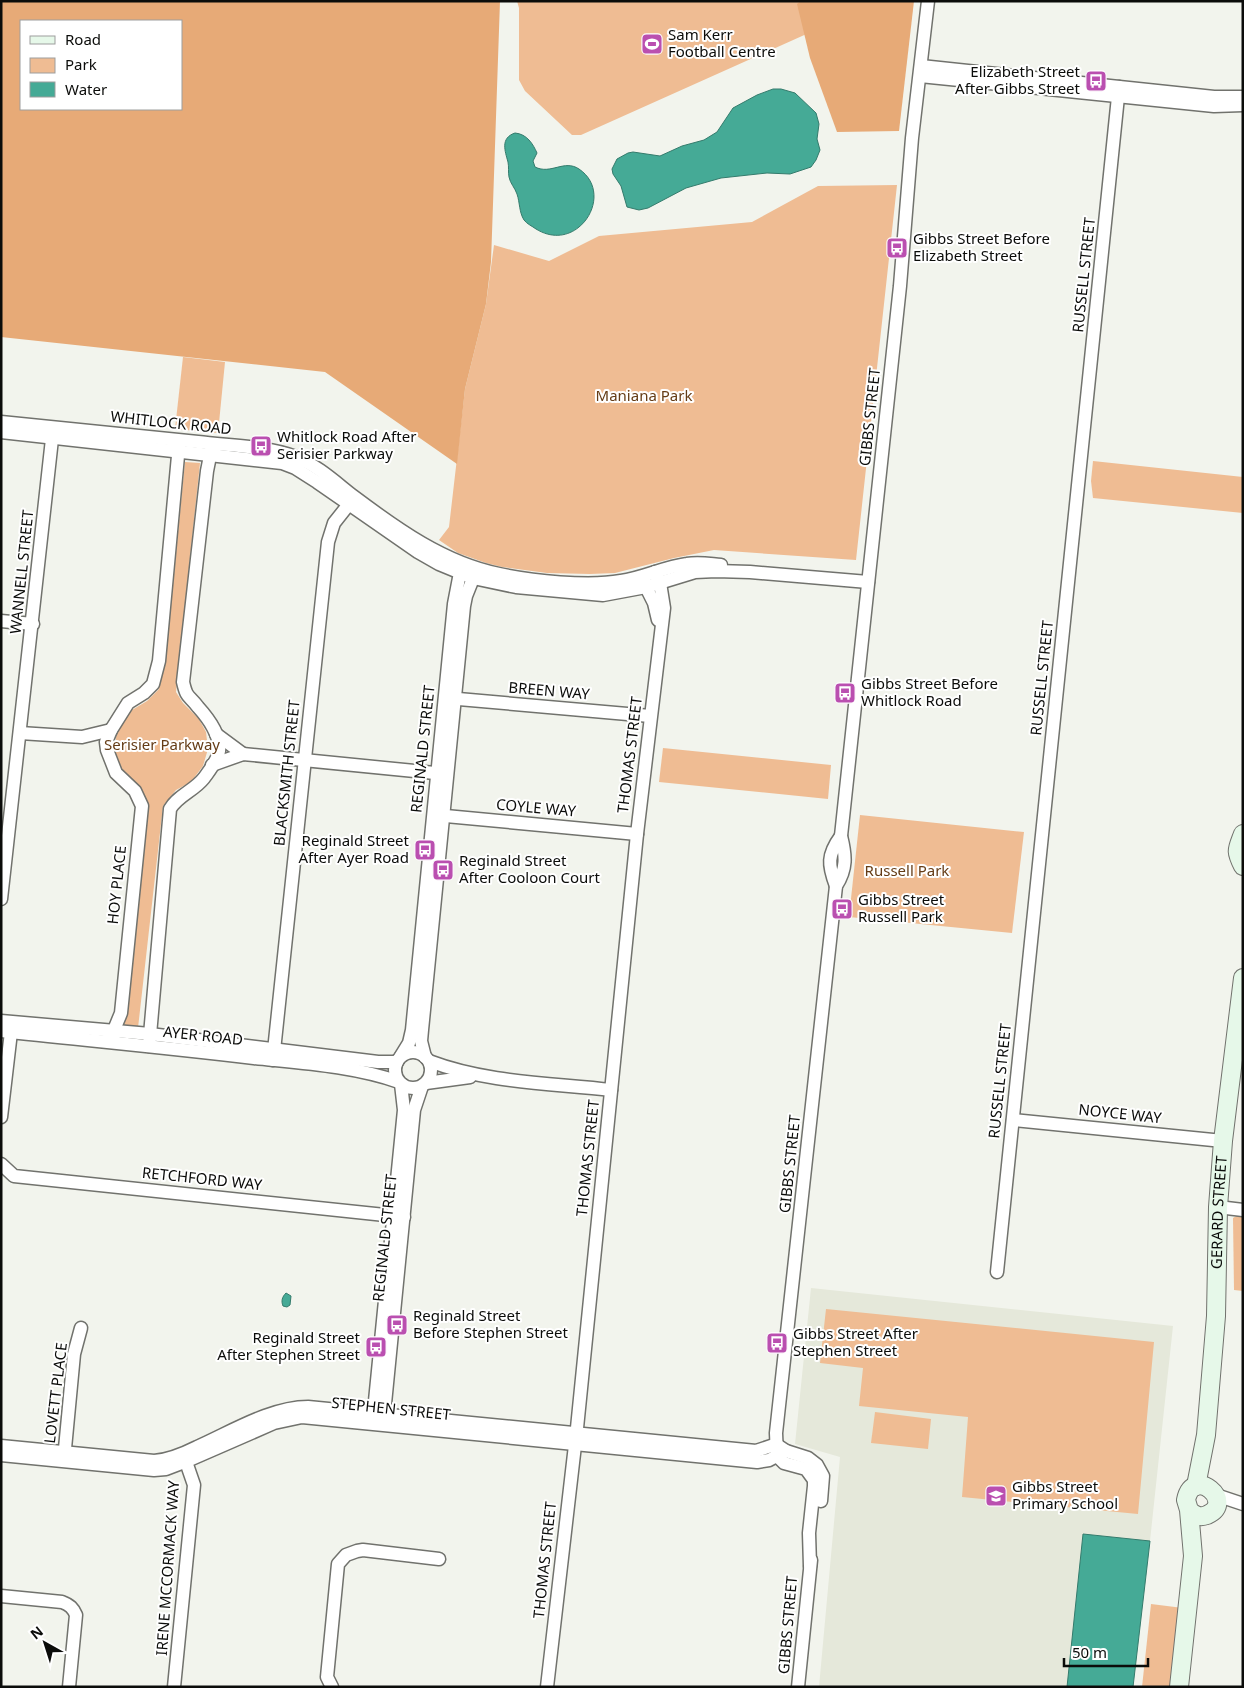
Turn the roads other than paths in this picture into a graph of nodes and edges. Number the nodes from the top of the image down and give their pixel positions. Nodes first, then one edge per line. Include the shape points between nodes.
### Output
1 (928, 1) edge
2 (920, 71) junction
3 (1119, 92) junction
4 (1243, 97) edge
5 (1243, 105) edge
6 (1, 422) edge
7 (1, 432) edge
8 (53, 432) junction
9 (179, 446) junction
10 (211, 449) junction
11 (351, 500) junction
12 (462, 568) junction
13 (475, 573) junction
14 (657, 578) junction
15 (643, 582) junction
16 (868, 582) junction
17 (1, 621) edge
18 (33, 624) junction
19 (660, 632) junction
20 (449, 698) junction
21 (650, 716) junction
22 (20, 733) junction
23 (216, 734) junction
24 (82, 738) junction
25 (108, 741) junction
26 (243, 754) junction
27 (304, 761) junction
28 (212, 765) junction
29 (442, 774) junction
30 (438, 815) junction
31 (637, 834) junction
32 (1243, 834) edge
33 (1243, 866) edge
34 (1, 899) edge
35 (1243, 978) edge
36 (1, 1020) edge
37 (6, 1032) edge
38 (113, 1036) junction
39 (150, 1040) junction
40 (274, 1055) junction
41 (399, 1059) junction
42 (427, 1059) junction
43 (480, 1076) junction
44 (400, 1083) junction
45 (424, 1085) junction
46 (611, 1090) junction
47 (1, 1117) edge
48 (1013, 1120) junction
49 (1223, 1141) junction
50 (1, 1164) edge
51 (1218, 1207) junction
52 (1243, 1210) edge
53 (399, 1216) junction
54 (997, 1272) dead end
55 (81, 1328) dead end
56 (378, 1419) junction
57 (575, 1438) junction
58 (1, 1446) edge
59 (780, 1451) junction
60 (1, 1455) edge
61 (64, 1457) junction
62 (185, 1457) junction
63 (1209, 1499) junction
64 (1242, 1504) edge
65 (1189, 1510) junction
66 (1193, 1556) junction
67 (439, 1559) dead end
68 (1, 1596) edge
69 (69, 1687) edge
70 (174, 1687) edge
71 (332, 1687) edge
72 (547, 1687) edge
73 (798, 1687) edge
74 (1178, 1687) edge

1 - 2 street, GIBBS STREET
2 - 3 street
2 - 16 street, GIBBS STREET
3 - 4 street
3 - 5 street via 1214,106
3 - 48 street, RUSSELL STREET
6 - 8 street, WHITLOCK ROAD
7 - 8 street, WHITLOCK ROAD
8 - 9 street, WHITLOCK ROAD
8 - 18 street, WANNELL STREET
9 - 10 street, WHITLOCK ROAD
9 - 25 street via 159,661 153,684 128,703
10 - 11 street, WHITLOCK ROAD via 282,463
10 - 23 street via 183,682 186,695
11 - 12 street, WHITLOCK ROAD via 418,552
11 - 27 street, BLACKSMITH STREET via 334,523 328,542
12 - 13 street, WHITLOCK ROAD
12 - 20 street, REGINALD STREET via 454,604
13 - 15 street, WHITLOCK ROAD via 592,583
13 - 20 street, REGINALD STREET via 464,606
14 - 15 street, WHITLOCK ROAD
14 - 16 street, WHITLOCK ROAD via 686,564 702,563 750,572
14 - 19 street, THOMAS STREET via 664,608
15 - 19 street, THOMAS STREET via 657,612
16 - 59 street, GIBBS STREET via 841,836 845,869 836,886 776,1433
17 - 18 street
18 - 22 street, WANNELL STREET
19 - 21 street, THOMAS STREET
20 - 21 street, BREEN WAY
20 - 29 street, REGINALD STREET
21 - 31 street, THOMAS STREET
22 - 24 street
22 - 34 street, WANNELL STREET
23 - 26 street
23 - 28 street via 219,753
24 - 25 street
24 - 25 street
25 - 38 street, HOY PLACE via 116,773 135,791 142,806 121,1014
26 - 27 street
26 - 28 street
27 - 29 street
27 - 40 street, BLACKSMITH STREET
28 - 39 street via 202,780 174,801 170,809
29 - 30 street, REGINALD STREET
30 - 31 street, COYLE WAY
30 - 41 street, REGINALD STREET via 412,1030 409,1043
30 - 42 street, REGINALD STREET via 421,1040
31 - 46 street, THOMAS STREET
32 - 33 street via 1237,852
35 - 49 street, GERARD STREET
36 - 38 street, AYER ROAD
37 - 38 street, AYER ROAD
37 - 47 street
38 - 39 street, AYER ROAD
39 - 40 street, AYER ROAD
40 - 41 street, AYER ROAD via 378,1062
40 - 44 street, AYER ROAD via 371,1073
41 - 42 street via 416,1052
41 - 44 street via 395,1072
42 - 43 street via 445,1068
42 - 45 street via 431,1072
43 - 45 street
43 - 46 street
44 - 45 street via 410,1088
44 - 53 street, REGINALD STREET via 404,1110
45 - 53 street, REGINALD STREET via 414,1110
46 - 57 street, THOMAS STREET
48 - 49 street, NOYCE WAY
48 - 54 street, RUSSELL STREET
49 - 51 street, GERARD STREET
50 - 53 street, RETCHFORD WAY via 14,1176
51 - 52 street
51 - 63 street, GERARD STREET via 1216,1316 1204,1448
53 - 56 street, REGINALD STREET
55 - 61 street, LOVETT PLACE via 74,1354
56 - 57 street, STEPHEN STREET
56 - 62 street, STEPHEN STREET via 308,1407 286,1409
57 - 59 street, STEPHEN STREET via 757,1462
57 - 72 street, THOMAS STREET
58 - 61 street, STEPHEN STREET
59 - 73 street, GIBBS STREET via 814,1461 823,1476
60 - 61 street, STEPHEN STREET
61 - 62 street, STEPHEN STREET via 154,1461
62 - 70 street, IRENE MCCORMACK WAY via 194,1485
63 - 64 street
63 - 65 street via 1201,1517
63 - 65 street, GERARD STREET via 1191,1490 1186,1496
63 - 66 street, GERARD STREET
65 - 66 street, GERARD STREET
66 - 74 street, GERARD STREET
67 - 71 street via 363,1550 350,1552 342,1558 338,1564 327,1677
68 - 69 street via 62,1602 73,1609 76,1615

